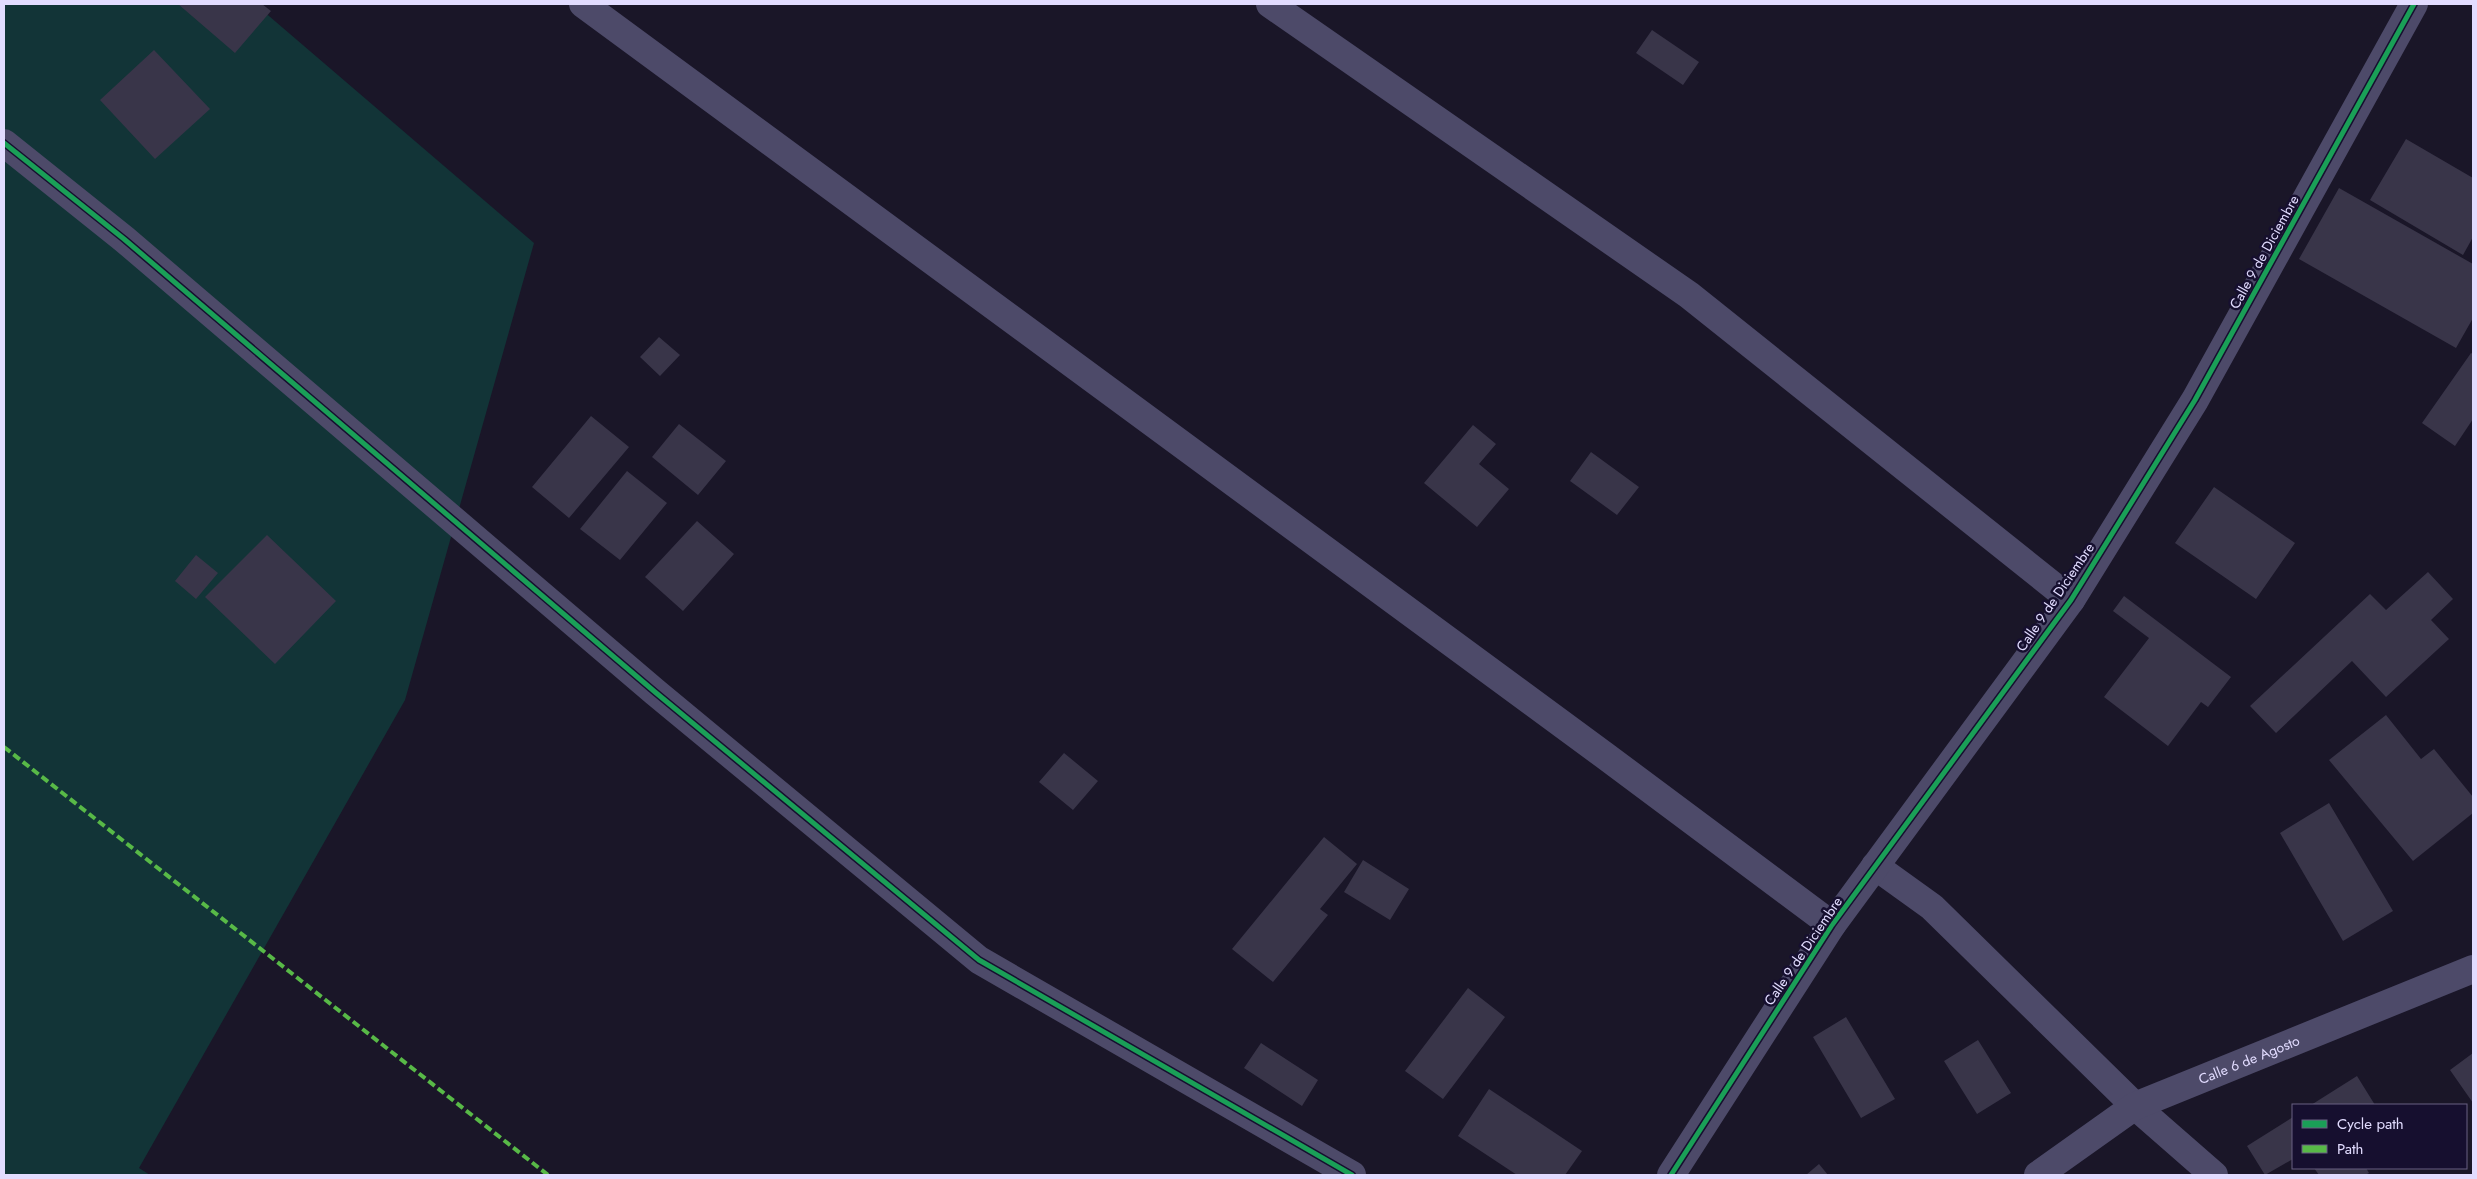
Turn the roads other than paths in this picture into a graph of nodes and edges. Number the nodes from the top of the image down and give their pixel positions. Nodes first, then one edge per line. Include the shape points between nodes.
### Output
1 (583, 4) edge
2 (1270, 4) edge
3 (2414, 4) edge
4 (4, 143) edge
5 (2071, 600) junction
6 (1875, 866) junction
7 (1832, 925) junction
8 (2473, 969) edge
9 (2134, 1106) junction
10 (1352, 1175) edge
11 (1670, 1175) edge
12 (2038, 1175) edge
13 (2214, 1175) edge

1 - 7 street
2 - 5 street via 1689,295
3 - 5 street, Calle 9 de Diciembre via 2195,400
4 - 10 street via 124,238 655,692 979,960
5 - 6 street, Calle 9 de Diciembre
6 - 7 street, Calle 9 de Diciembre
6 - 9 street via 1932,907
7 - 11 street, Calle 9 de Diciembre
8 - 9 street, Calle 6 de Agosto
9 - 12 street, Calle 6 de Agosto
9 - 13 street

